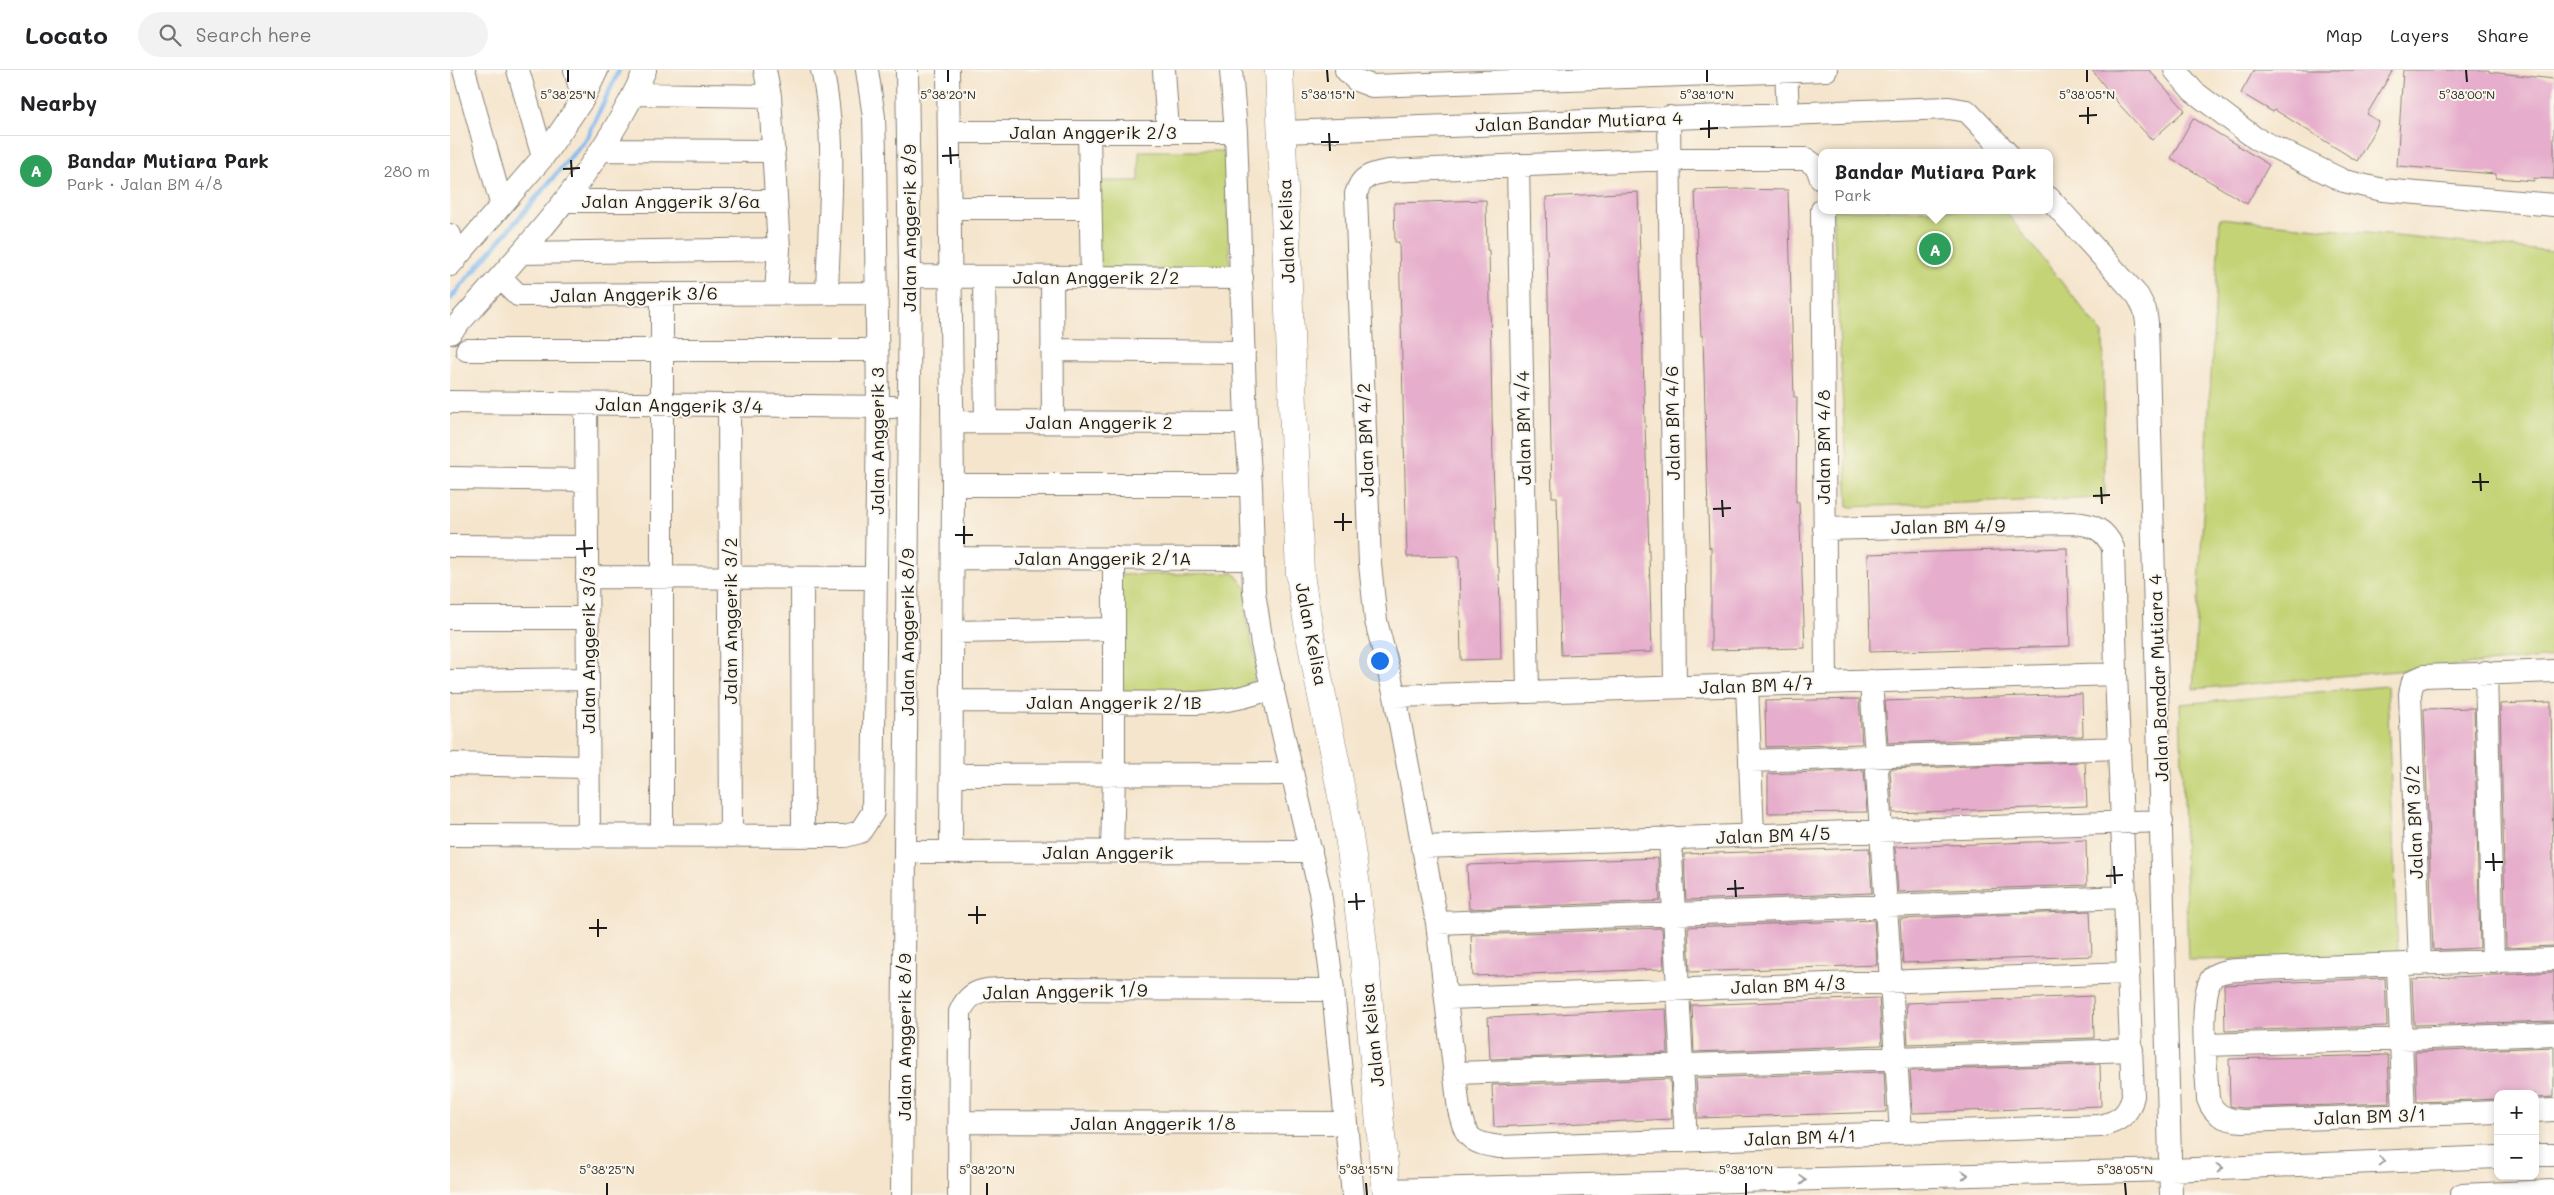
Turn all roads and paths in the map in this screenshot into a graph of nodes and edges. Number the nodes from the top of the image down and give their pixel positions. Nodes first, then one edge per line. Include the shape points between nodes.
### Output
1 (464, 70) edge
2 (518, 70) edge
3 (574, 70) edge
4 (598, 70) edge
5 (645, 70) edge
6 (765, 70) edge
7 (822, 70) edge
8 (867, 70) edge
9 (907, 70) edge
10 (948, 70) edge
11 (1164, 70) edge
12 (1231, 70) edge
13 (1279, 70) edge
14 (1346, 70) edge
15 (1826, 70) edge
16 (2174, 70) edge
17 (1786, 71) junction
18 (634, 94) junction
19 (770, 96) junction
20 (583, 99) junction
21 (1788, 112) junction
22 (1669, 117) junction
23 (950, 132) junction
24 (1089, 132) junction
25 (1168, 132) junction
26 (1236, 132) junction
27 (1283, 132) junction
28 (2003, 149) edge
29 (602, 150) junction
30 (774, 151) junction
31 (543, 157) junction
32 (1670, 159) junction
33 (1518, 165) junction
34 (1818, 172) edge
35 (566, 200) junction
36 (775, 201) junction
37 (2053, 202) edge
38 (501, 203) junction
39 (2554, 205) edge
40 (951, 208) junction
41 (1090, 208) junction
42 (1822, 214) edge
43 (450, 236) edge
44 (779, 249) junction
45 (521, 253) junction
46 (453, 262) edge
47 (910, 276) junction
48 (500, 277) junction
49 (951, 277) junction
50 (984, 277) junction
51 (1052, 277) junction
52 (1092, 278) junction
53 (1242, 278) junction
54 (827, 292) junction
55 (776, 293) junction
56 (877, 293) junction
57 (662, 294) junction
58 (450, 333) edge
59 (662, 349) junction
60 (467, 350) dead end
61 (877, 350) junction
62 (1052, 350) junction
63 (1244, 352) junction
64 (450, 402) edge
65 (586, 404) junction
66 (662, 405) junction
67 (729, 405) junction
68 (878, 407) junction
69 (909, 407) junction
70 (952, 422) junction
71 (986, 422) junction
72 (1053, 422) junction
73 (1246, 423) junction
74 (450, 478) edge
75 (586, 480) junction
76 (953, 485) junction
77 (1251, 485) junction
78 (1824, 529) junction
79 (450, 546) edge
80 (587, 547) junction
81 (953, 558) junction
82 (1114, 558) junction
83 (1252, 559) junction
84 (587, 577) junction
85 (662, 577) junction
86 (730, 577) junction
87 (802, 578) junction
88 (876, 578) junction
89 (450, 618) edge
90 (587, 618) junction
91 (1113, 629) junction
92 (953, 632) junction
93 (2554, 671) edge
94 (2486, 672) junction
95 (2116, 674) junction
96 (588, 680) junction
97 (450, 681) edge
98 (1871, 682) junction
99 (1826, 683) junction
100 (1747, 685) junction
101 (1273, 687) junction
102 (1675, 687) junction
103 (1528, 692) junction
104 (1395, 696) junction
105 (953, 701) junction
106 (1114, 701) junction
107 (2120, 748) junction
108 (1876, 756) junction
109 (1750, 761) junction
110 (450, 764) edge
111 (588, 766) junction
112 (1292, 774) junction
113 (952, 775) junction
114 (1114, 775) junction
115 (2162, 821) junction
116 (2123, 822) junction
117 (1881, 831) junction
118 (450, 835) edge
119 (1753, 835) junction
120 (589, 836) junction
121 (662, 836) junction
122 (731, 836) junction
123 (803, 836) junction
124 (1670, 838) junction
125 (1422, 847) junction
126 (1311, 851) junction
127 (905, 852) junction
128 (951, 852) junction
129 (1112, 852) junction
130 (2126, 897) junction
131 (1886, 907) junction
132 (1674, 915) junction
133 (1437, 923) junction
134 (2554, 959) edge
135 (2493, 962) junction
136 (2409, 965) junction
137 (2129, 973) junction
138 (1891, 982) junction
139 (1678, 989) junction
140 (1333, 990) junction
141 (1448, 998) junction
142 (2554, 1034) edge
143 (2401, 1040) junction
144 (2206, 1045) junction
145 (2132, 1050) junction
146 (1896, 1057) junction
147 (1682, 1065) junction
148 (1455, 1073) junction
149 (2554, 1110) edge
150 (2539, 1111) edge
151 (2494, 1112) edge
152 (2404, 1115) junction
153 (960, 1122) junction
154 (1346, 1123) junction
155 (2100, 1126) joint
156 (1901, 1133) junction
157 (1686, 1141) junction
158 (2539, 1155) edge
159 (2554, 1155) edge
160 (2494, 1157) edge
161 (2171, 1170) junction
162 (2554, 1191) edge
163 (1387, 1193) edge
164 (902, 1195) edge
165 (959, 1195) edge
166 (1353, 1195) edge
167 (2171, 1195) edge
168 (2460, 1195) edge

1 - 38 street
2 - 31 street
3 - 20 street
4 - 20 street
5 - 18 street
6 - 19 street
7 - 54 street via 831,154
8 - 56 street, Jalan Anggerik 3 via 874,117
9 - 47 street, Jalan Anggerik 8/9
10 - 23 street
11 - 25 street
12 - 26 street
13 - 27 main road, Jalan Kelisa
14 - 17 street via 1356,80 1372,86
15 - 17 street
16 - 39 street via 2193,91 2255,138 2344,181 2383,190
17 - 21 street
18 - 19 street
18 - 29 street
19 - 30 street
20 - 31 street
21 - 22 street, Jalan Bandar Mutiara 4
21 - 28 street, Jalan Bandar Mutiara 4 via 1949,108 1967,111
22 - 27 street, Jalan Bandar Mutiara 4
22 - 32 street, Jalan BM 4/6
23 - 24 street, Jalan Anggerik 2/3
23 - 40 street
24 - 25 street, Jalan Anggerik 2/3
24 - 41 street
25 - 26 street, Jalan Anggerik 2/3
26 - 53 street
27 - 163 main road, Jalan Kelisa via 1300,574 1308,632 1324,698 1348,832 1369,998
29 - 30 street
29 - 35 street
30 - 36 street
31 - 38 street
32 - 33 street
32 - 34 street via 1806,159
32 - 102 street, Jalan BM 4/6
33 - 103 street, Jalan BM 4/4
33 - 104 street, Jalan BM 4/2 via 1388,171 1371,174 1360,182 1356,204 1370,564 1376,621
35 - 36 street, Jalan Anggerik 3/6a
35 - 45 street
36 - 44 street
37 - 115 street, Jalan Bandar Mutiara 4 via 2138,296 2145,310
38 - 46 street
40 - 41 street
40 - 49 street
41 - 52 street
42 - 78 street, Jalan BM 4/8
43 - 46 street
44 - 45 street
44 - 55 street
45 - 48 street
47 - 49 street, Jalan Anggerik 2/2
47 - 69 street, Jalan Anggerik 8/9
48 - 57 street, Jalan Anggerik 3/6 via 518,295
48 - 58 street
49 - 50 street, Jalan Anggerik 2/2
49 - 70 street
50 - 51 street, Jalan Anggerik 2/2
50 - 71 street
51 - 52 street, Jalan Anggerik 2/2
51 - 62 street
52 - 53 street, Jalan Anggerik 2/2
53 - 63 street
54 - 55 street, Jalan Anggerik 3/6
54 - 56 street, Jalan Anggerik 3/6
55 - 57 street, Jalan Anggerik 3/6
56 - 61 street, Jalan Anggerik 3
57 - 59 street
59 - 60 street
59 - 61 street
59 - 66 street
61 - 68 street, Jalan Anggerik 3
62 - 63 street
62 - 72 street
63 - 73 street
64 - 65 street, Jalan Anggerik 3/4
65 - 66 street, Jalan Anggerik 3/4
65 - 75 street, Jalan Anggerik 3/3
66 - 67 street, Jalan Anggerik 3/4
66 - 85 street
67 - 68 street, Jalan Anggerik 3/4
67 - 86 street, Jalan Anggerik 3/2
68 - 69 street, Jalan Anggerik 3/4
68 - 88 street, Jalan Anggerik 3
69 - 127 street, Jalan Anggerik 8/9
70 - 71 street, Jalan Anggerik 2
70 - 76 street
71 - 72 street, Jalan Anggerik 2
72 - 73 street, Jalan Anggerik 2
73 - 77 street
74 - 75 street
75 - 80 street, Jalan Anggerik 3/3
76 - 77 street
76 - 81 street
77 - 83 street
78 - 95 street, Jalan BM 4/9 via 2072,523 2089,524 2100,529 2113,548
78 - 99 street, Jalan BM 4/8
79 - 80 street
80 - 84 street, Jalan Anggerik 3/3
81 - 82 street, Jalan Anggerik 2/1A
81 - 92 street
82 - 83 street, Jalan Anggerik 2/1A
82 - 91 street
83 - 101 street via 1257,619
84 - 85 street
84 - 90 street, Jalan Anggerik 3/3
85 - 86 street
85 - 121 street
86 - 87 street
86 - 122 street, Jalan Anggerik 3/2
87 - 88 street
87 - 123 street
88 - 123 street, Jalan Anggerik 3 via 873,812 855,835
89 - 90 street
90 - 96 street, Jalan Anggerik 3/3
91 - 92 street
91 - 106 street
92 - 105 street
93 - 94 street
94 - 135 street
94 - 136 street, Jalan BM 3/2 via 2424,676 2413,681 2410,694
95 - 98 street, Jalan BM 4/7
95 - 107 street, Jalan BM 4/9
96 - 97 street
96 - 111 street, Jalan Anggerik 3/3
98 - 99 street, Jalan BM 4/7
98 - 108 street
99 - 100 street, Jalan BM 4/7
100 - 102 street, Jalan BM 4/7
100 - 109 street
101 - 106 street, Jalan Anggerik 2/1B via 1238,698 1197,703
101 - 112 street
102 - 103 street, Jalan BM 4/7
103 - 104 street, Jalan BM 4/7
104 - 125 street, Jalan BM 4/2
105 - 106 street, Jalan Anggerik 2/1B
105 - 113 street
106 - 114 street
107 - 108 street
107 - 116 street, Jalan BM 4/9
108 - 109 street
108 - 117 street
109 - 119 street
110 - 111 street
111 - 120 street, Jalan Anggerik 3/3
112 - 114 street
112 - 126 street
113 - 114 street
113 - 128 street
114 - 129 street
115 - 116 street, Jalan BM 4/5
115 - 161 street, Jalan Bandar Mutiara 4
116 - 117 street, Jalan BM 4/5
116 - 130 street, Jalan BM 4/9
117 - 119 street, Jalan BM 4/5
117 - 131 street
118 - 120 street
119 - 124 street, Jalan BM 4/5
120 - 121 street
121 - 122 street
122 - 123 street
124 - 125 street, Jalan BM 4/5
124 - 132 street
125 - 133 street, Jalan BM 4/2
126 - 129 street, Jalan Anggerik
126 - 140 street via 1322,901
127 - 128 street, Jalan Anggerik
127 - 164 street, Jalan Anggerik 8/9
128 - 129 street, Jalan Anggerik
130 - 131 street
130 - 137 street, Jalan BM 4/9
131 - 132 street
131 - 138 street
132 - 133 street
132 - 139 street
133 - 141 street, Jalan BM 4/1
134 - 135 street
135 - 136 street
136 - 143 street, Jalan BM 3/2
136 - 144 street, Jalan BM 3/1 via 2260,969 2214,976 2206,994
137 - 138 street, Jalan BM 4/3
137 - 145 street, Jalan BM 4/9
138 - 139 street, Jalan BM 4/3
138 - 146 street
139 - 141 street, Jalan BM 4/3
139 - 147 street
140 - 153 street, Jalan Anggerik 1/9 via 979,991 965,1000 960,1012
140 - 154 street
141 - 148 street, Jalan BM 4/1
142 - 143 street
143 - 144 street
143 - 152 street, Jalan BM 3/2
144 - 152 street, Jalan BM 3/1 via 2208,1099 2219,1116 2243,1120
145 - 146 street
145 - 155 street, Jalan BM 4/9 via 2131,1104 2119,1120
146 - 147 street
146 - 156 street
147 - 148 street
147 - 157 street
148 - 157 street, Jalan BM 4/1 via 1459,1110 1468,1136 1479,1144 1500,1147
149 - 150 street
151 - 152 street, Jalan BM 3/1
153 - 154 street, Jalan Anggerik 1/8
153 - 165 street, Jalan Anggerik 1/9
154 - 166 street
155 - 156 street, Jalan BM 4/1
156 - 157 street, Jalan BM 4/1
158 - 159 street
161 -> 160 street
163 -> 161 street
161 - 167 street, Jalan Bandar Mutiara 4
162 - 168 street

